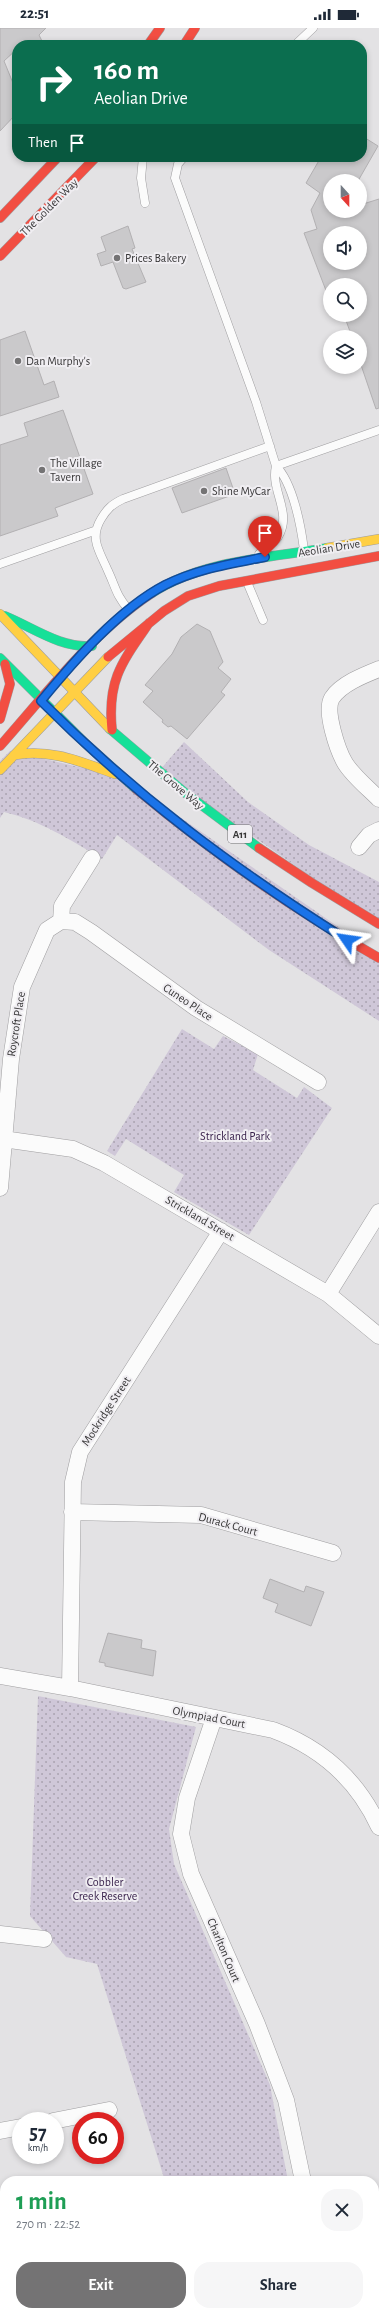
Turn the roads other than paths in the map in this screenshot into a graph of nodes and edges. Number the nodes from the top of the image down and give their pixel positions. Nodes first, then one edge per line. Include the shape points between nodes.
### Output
1 (160, 28) edge
2 (180, 28) edge
3 (313, 28) edge
4 (194, 31) edge
5 (152, 40) edge
6 (188, 40) edge
7 (300, 40) edge
8 (53, 162) edge
9 (91, 162) edge
10 (143, 162) edge
11 (180, 162) edge
12 (145, 203) dead end
13 (0, 218) edge
14 (0, 256) edge
15 (379, 430) edge
16 (270, 446) junction
17 (276, 466) junction
18 (94, 531) junction
19 (379, 539) edge
20 (304, 552) junction
21 (379, 556) edge
22 (252, 560) junction
23 (0, 564) edge
24 (306, 570) junction
25 (244, 571) junction
26 (130, 610) junction
27 (0, 614) edge
28 (263, 620) dead end
29 (149, 624) junction
30 (92, 646) junction
31 (3, 661) edge
32 (379, 669) edge
33 (59, 679) junction
34 (73, 693) junction
35 (41, 701) junction
36 (54, 714) junction
37 (0, 719) edge
38 (112, 730) junction
39 (0, 746) edge
40 (14, 755) junction
41 (0, 770) edge
42 (122, 777) junction
43 (379, 799) edge
44 (379, 830) edge
45 (359, 847) dead end
46 (92, 858) dead end
47 (61, 920) junction
48 (379, 924) edge
49 (379, 958) edge
50 (318, 1082) dead end
51 (3, 1139) junction
52 (0, 1188) edge
53 (379, 1212) edge
54 (221, 1231) junction
55 (328, 1294) junction
56 (379, 1336) edge
57 (72, 1512) junction
58 (332, 1553) dead end
59 (0, 1676) edge
60 (70, 1688) junction
61 (214, 1718) junction
62 (379, 1827) edge
63 (0, 1934) edge
64 (44, 1939) dead end
65 (109, 2110) dead end
66 (64, 2119) edge
67 (12, 2129) edge
68 (0, 2131) edge
69 (302, 2176) edge

1 - 5 main road
2 - 4 main road
3 - 7 lane
4 - 6 main road
8 - 13 main road
9 - 14 main road, The Golden Way
10 - 12 lane via 141,178
11 - 16 lane via 175,178
15 - 17 lane
16 - 17 lane
16 - 18 lane via 113,504 105,511
17 - 20 lane via 283,473 299,519
17 - 22 lane via 274,475 284,517 278,538
18 - 23 lane
18 - 26 lane via 116,595
19 - 20 main road, Aeolian Drive
20 - 22 main road, Aeolian Drive
20 - 24 lane
21 - 24 main road, Aeolian Drive
22 - 25 main road, Aeolian Drive
24 - 25 main road, Aeolian Drive
25 - 26 main road, Aeolian Drive via 213,567 165,585
25 - 28 lane
25 - 29 main road, Aeolian Drive via 218,586 188,596
26 - 30 main road, Aeolian Drive
27 - 30 main road via 62,643
27 - 33 main road, The Grove Way / A11
29 - 34 main road, Aeolian Drive via 118,648
29 - 38 main road via 124,658 112,683 108,702
30 - 33 main road, Aeolian Drive
31 - 35 main road, A11
31 - 37 main road via 10,684
32 - 43 street via 360,677 340,691 332,698 328,709 338,747 346,764
33 - 34 main road, The Grove Way / A11
33 - 35 main road, Aeolian Drive
34 - 36 main road, Aeolian Drive
34 - 38 main road, The Grove Way / A11
35 - 36 main road, A11
35 - 39 main road, Aeolian Drive
36 - 40 main road, Aeolian Drive
36 - 42 main road, A11
38 - 48 main road, The Grove Way / A11 via 212,814 307,880
40 - 41 main road, Aeolian Drive
40 - 42 main road via 28,751 48,752
42 - 49 main road, A11 via 185,830 265,888
44 - 45 street via 369,835
46 - 47 street via 62,906
47 - 50 street, Cuneo Place via 74,922 91,932 196,1008
47 - 51 street, Roycroft Place via 47,930 22,987
51 - 52 street, Roycroft Place
51 - 54 street, Strickland Street via 73,1150 104,1162
53 - 55 street
54 - 55 street, Strickland Street
54 - 57 street, Mockridge Street via 90,1433 80,1452 73,1482
55 - 56 street, Strickland Street
57 - 58 street, Durack Court via 201,1515
57 - 60 street, Mockridge Street
59 - 60 street, Olympiad Court
60 - 61 street, Olympiad Court
61 - 62 street, Olympiad Court via 273,1730 293,1737 320,1753 352,1782 365,1799
61 - 69 street, Charlton Court via 187,1798 181,1834 191,1874 257,2024 286,2100
63 - 64 street
65 - 66 street
67 - 68 street

